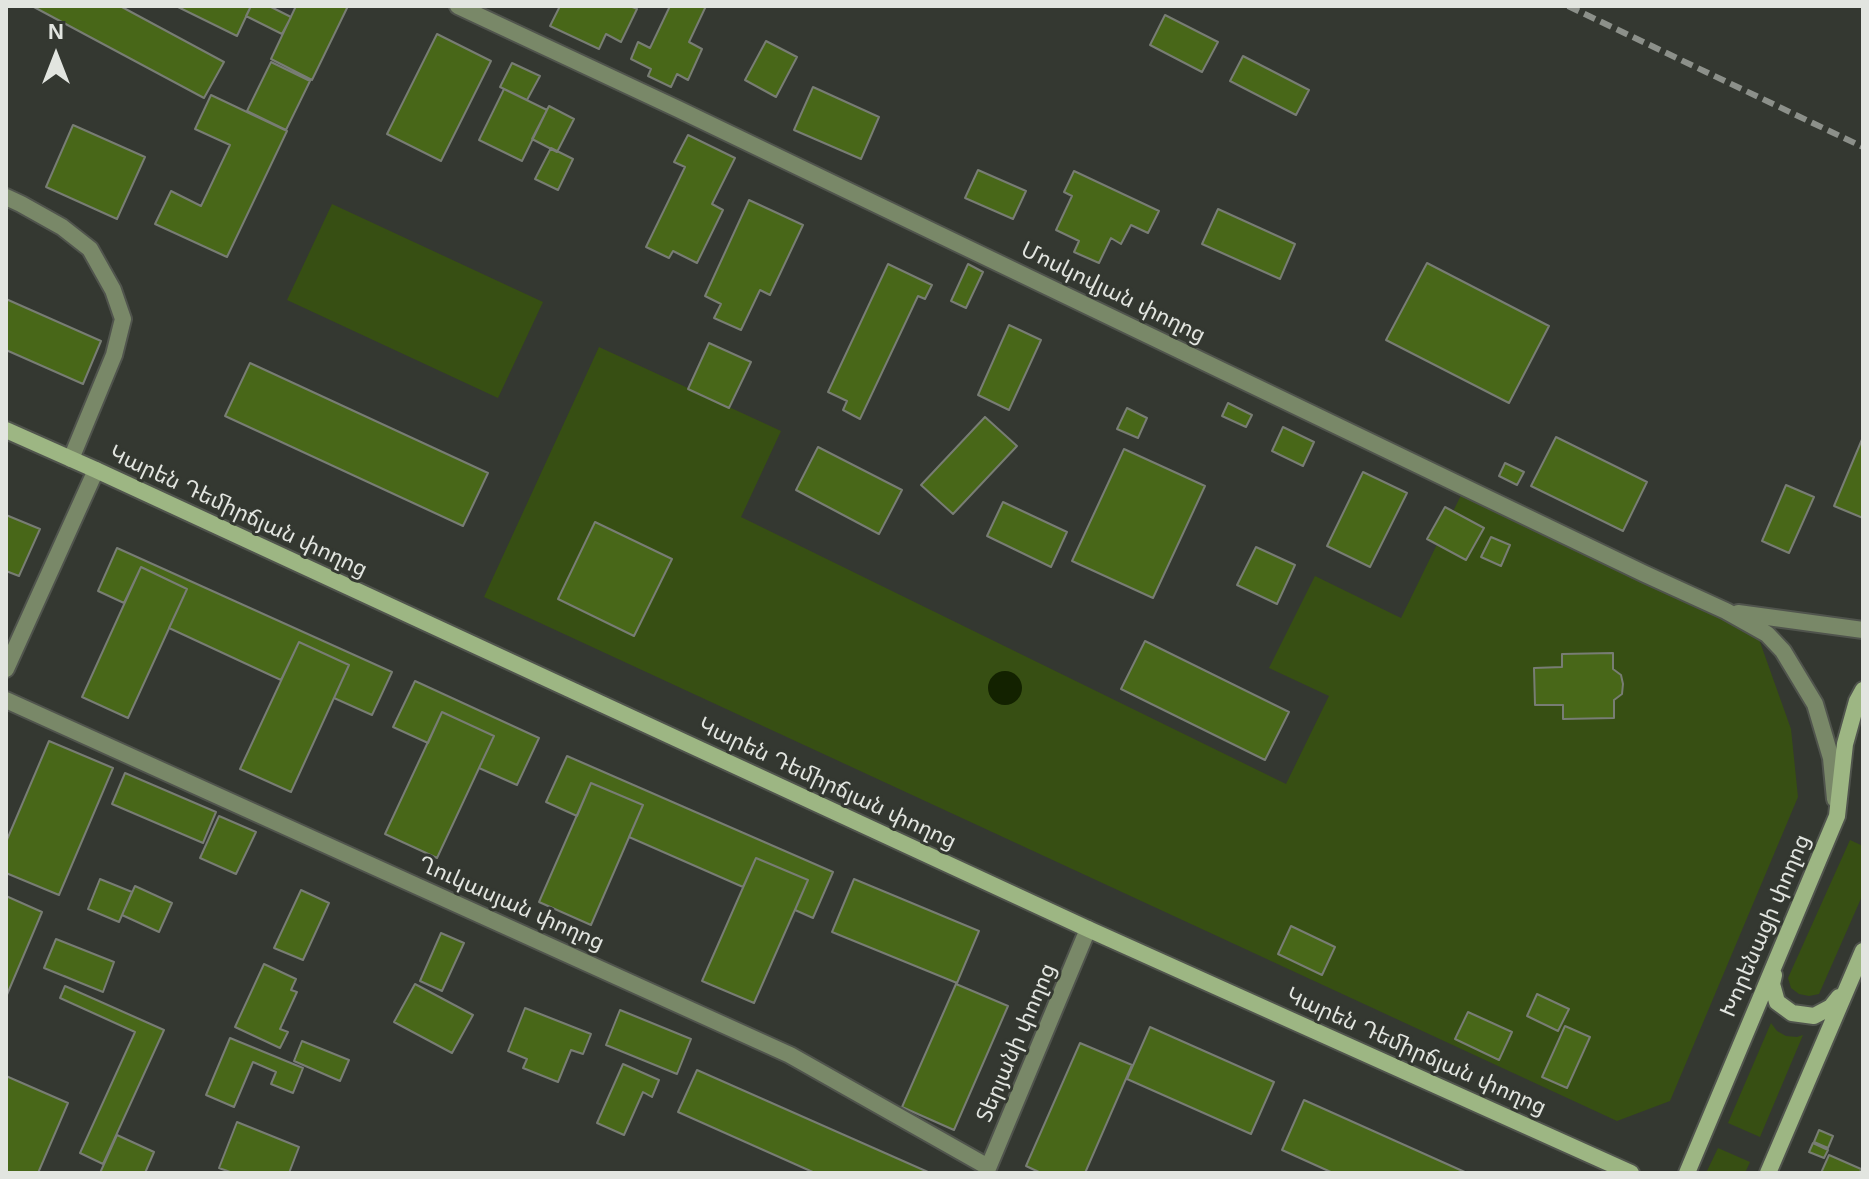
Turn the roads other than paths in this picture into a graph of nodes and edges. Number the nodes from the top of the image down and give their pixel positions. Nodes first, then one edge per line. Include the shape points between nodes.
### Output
1 (458, 6) edge
2 (6, 197) edge
3 (6, 430) edge
4 (71, 459) junction
5 (96, 470) junction
6 (1726, 611) junction
7 (1863, 630) edge
8 (6, 669) edge
9 (1863, 690) edge
10 (6, 700) edge
11 (1837, 816) junction
12 (1088, 929) junction
13 (1780, 951) junction
14 (1863, 951) edge
15 (1851, 979) junction
16 (987, 1170) edge
17 (1631, 1173) edge
18 (1687, 1173) edge
19 (1768, 1173) edge

1 - 6 street, Մոսկովյան փողոց
2 - 4 street via 90,249 123,319 114,355
3 - 4 street, Կարեն Դեմիրճյան փողոց
4 - 5 street, Կարեն Դեմիրճյան փողոց
5 - 8 street
5 - 12 street, Կարեն Դեմիրճյան փողոց
6 - 7 street
6 - 11 street, Մոսկովյան փողոց via 1767,634 1815,704 1831,758
9 - 11 street, Խորենացի փողոց via 1845,744
10 - 16 street, Ղուկասյան փողոց via 790,1055
11 - 13 street, Խորենացի փողոց
12 - 16 street, Տերյանի փողոց
12 - 17 street, Կարեն Դեմիրճյան փողոց
13 - 15 street via 1772,984 1777,1002 1792,1013 1814,1016 1831,1007
13 - 18 street, Խորենացի փողոց
14 - 15 street
15 - 19 street

